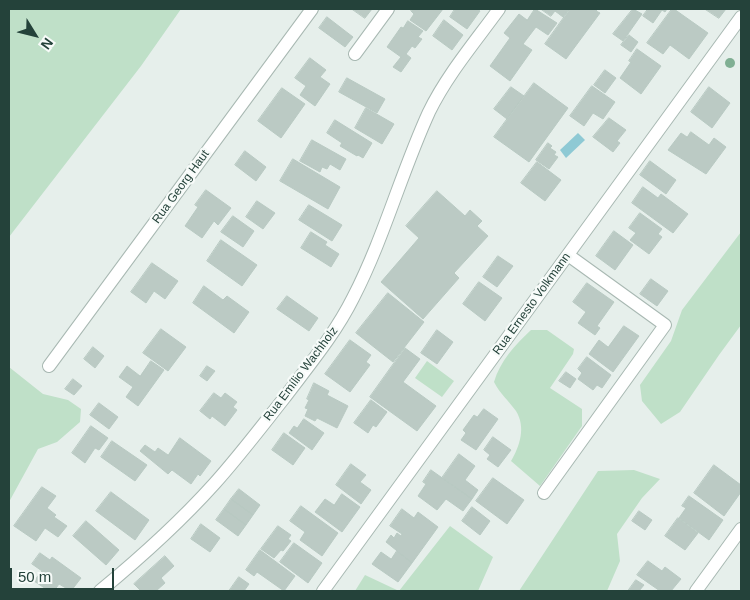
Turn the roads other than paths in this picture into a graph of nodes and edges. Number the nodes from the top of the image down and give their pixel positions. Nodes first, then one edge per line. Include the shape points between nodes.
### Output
1 (312, 9) edge
2 (388, 9) edge
3 (499, 9) edge
4 (741, 17) edge
5 (355, 54) dead end
6 (568, 255) junction
7 (49, 366) dead end
8 (544, 493) dead end
9 (741, 529) edge
10 (100, 591) edge
11 (323, 591) edge
12 (696, 591) edge

1 - 7 street, Rua Georg Haut
2 - 5 street
3 - 10 street, Rua Emílio Wachholz via 430,111 361,282 338,326 255,436 214,484 149,549
4 - 6 street, Rua Ernesto Volkmann
6 - 8 street via 664,325
6 - 11 street, Rua Ernesto Volkmann
9 - 12 street

